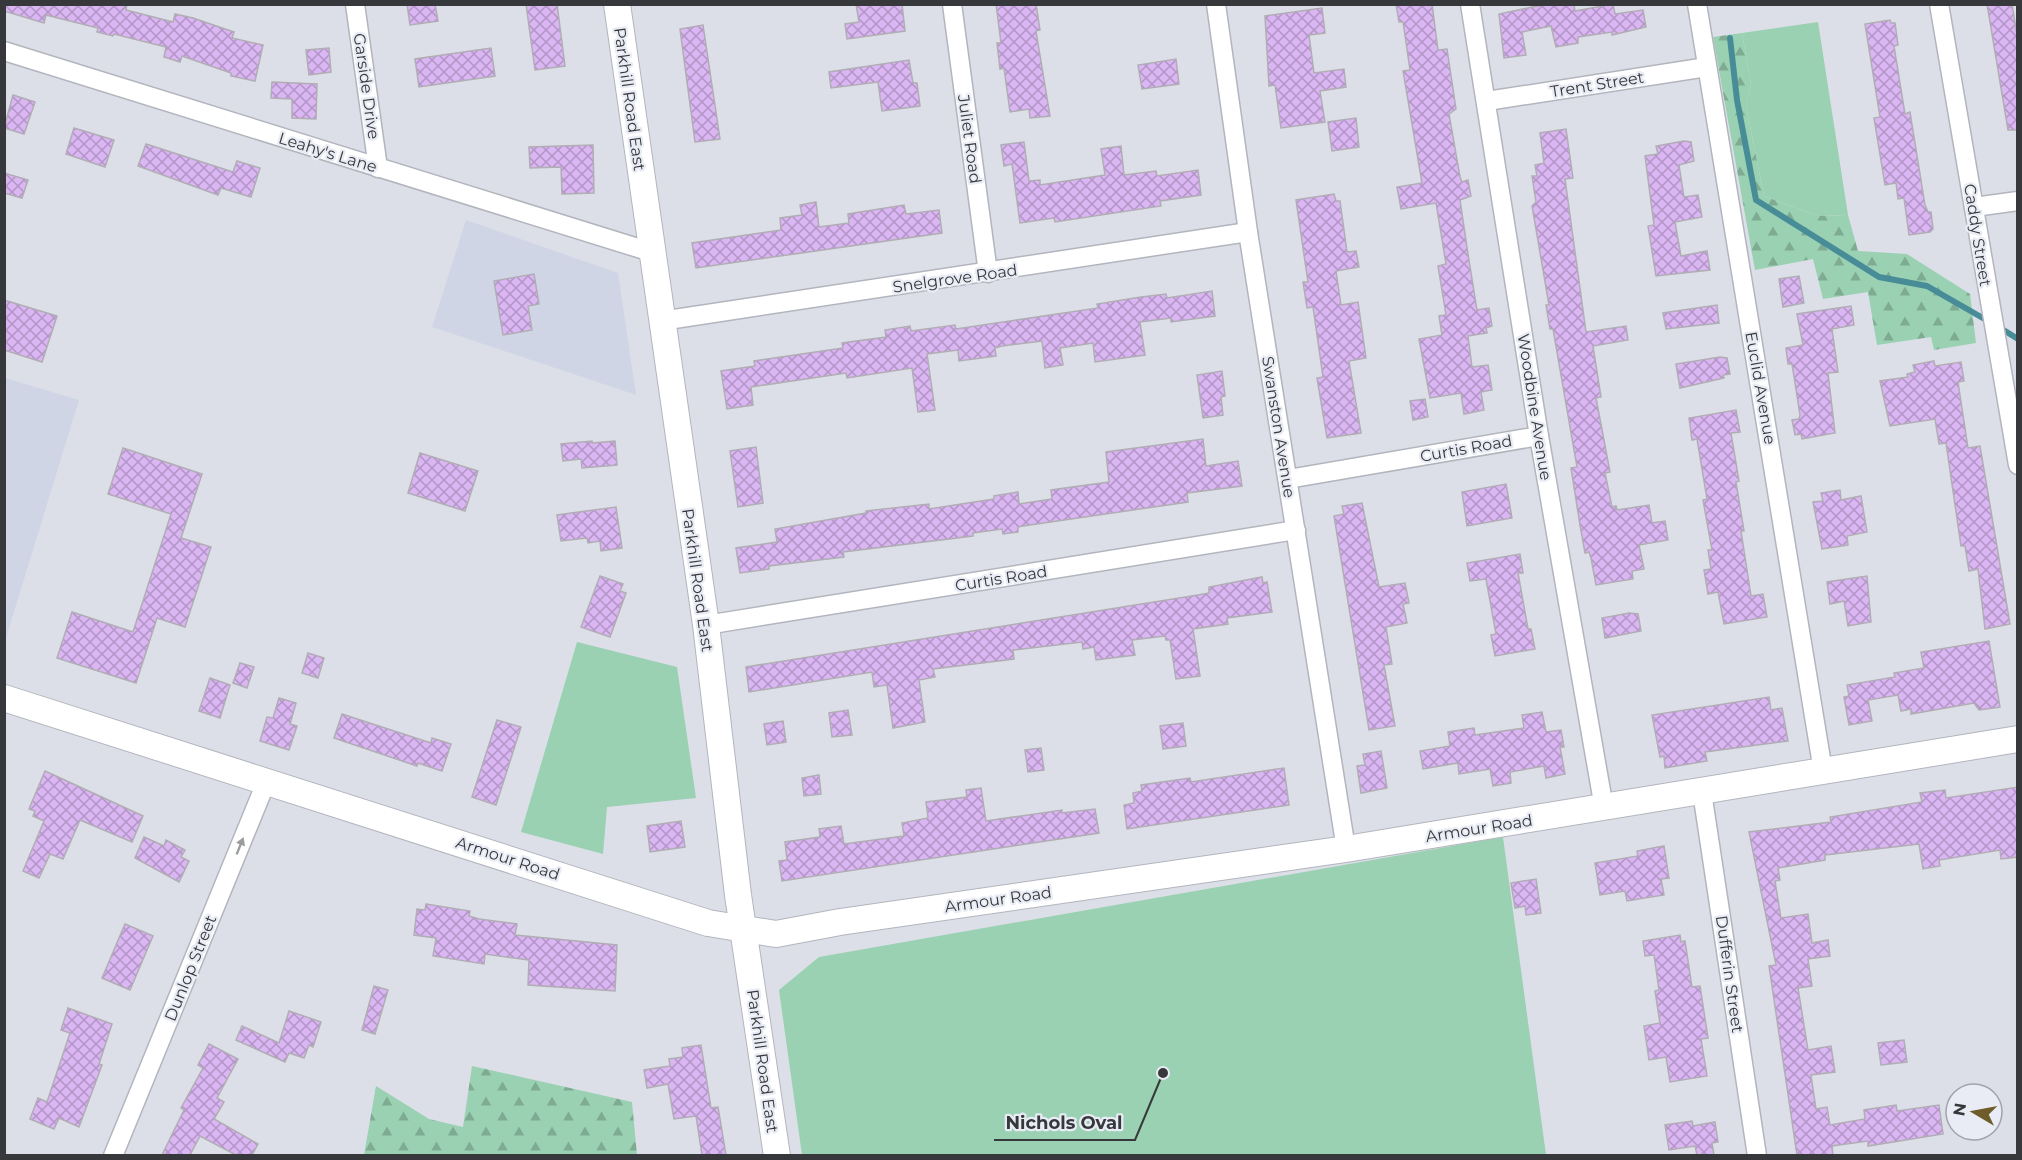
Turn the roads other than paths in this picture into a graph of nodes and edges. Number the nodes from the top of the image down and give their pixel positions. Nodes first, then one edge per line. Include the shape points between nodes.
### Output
1 (355, 4) edge
2 (617, 4) edge
3 (952, 4) edge
4 (1216, 4) edge
5 (1470, 4) edge
6 (1697, 4) edge
7 (1939, 4) edge
8 (4, 51) edge
9 (1707, 67) junction
10 (1487, 101) junction
11 (378, 168) junction
12 (2018, 201) edge
13 (1974, 207) junction
14 (1248, 232) junction
15 (651, 252) junction
16 (988, 273) junction
17 (661, 321) junction
18 (1539, 436) junction
19 (2018, 465) edge
20 (1288, 479) junction
21 (1296, 530) junction
22 (706, 625) junction
23 (4, 698) edge
24 (2018, 740) edge
25 (1823, 771) junction
26 (267, 780) junction
27 (1702, 792) junction
28 (1604, 808) junction
29 (1346, 849) junction
30 (743, 930) junction
31 (113, 1155) edge
32 (777, 1155) edge
33 (1757, 1155) edge

1 - 11 street, Garside Drive
2 - 15 main road, Parkhill Road East
3 - 16 street, Juliet Road
4 - 14 street, Swanston Avenue
5 - 10 street, Woodbine Avenue
6 - 9 street, Euclid Avenue
7 - 13 street, Caddy Street
8 - 11 street, Leahy's Lane
9 - 10 street, Trent Street
9 - 25 street, Euclid Avenue
10 - 18 street, Woodbine Avenue
11 - 15 street, Leahy's Lane
12 - 13 street
13 - 19 street, Caddy Street
14 - 16 street, Snelgrove Road
14 - 20 street, Swanston Avenue
15 - 17 main road, Parkhill Road East
16 - 17 street, Snelgrove Road
17 - 22 main road, Parkhill Road East
18 - 20 street, Curtis Road
18 - 28 street, Woodbine Avenue
20 - 21 street, Swanston Avenue
21 - 22 street, Curtis Road
21 - 29 street, Swanston Avenue
22 - 30 main road, Parkhill Road East
23 - 26 main road, Armour Road
24 - 25 main road, Armour Road
25 - 27 main road, Armour Road
26 - 30 main road, Armour Road via 708,923
31 -> 26 street, Dunlop Street
27 - 28 main road, Armour Road
27 - 33 street, Dufferin Street
28 - 29 main road, Armour Road
29 - 30 main road, Armour Road via 776,934
30 - 32 main road, Parkhill Road East

